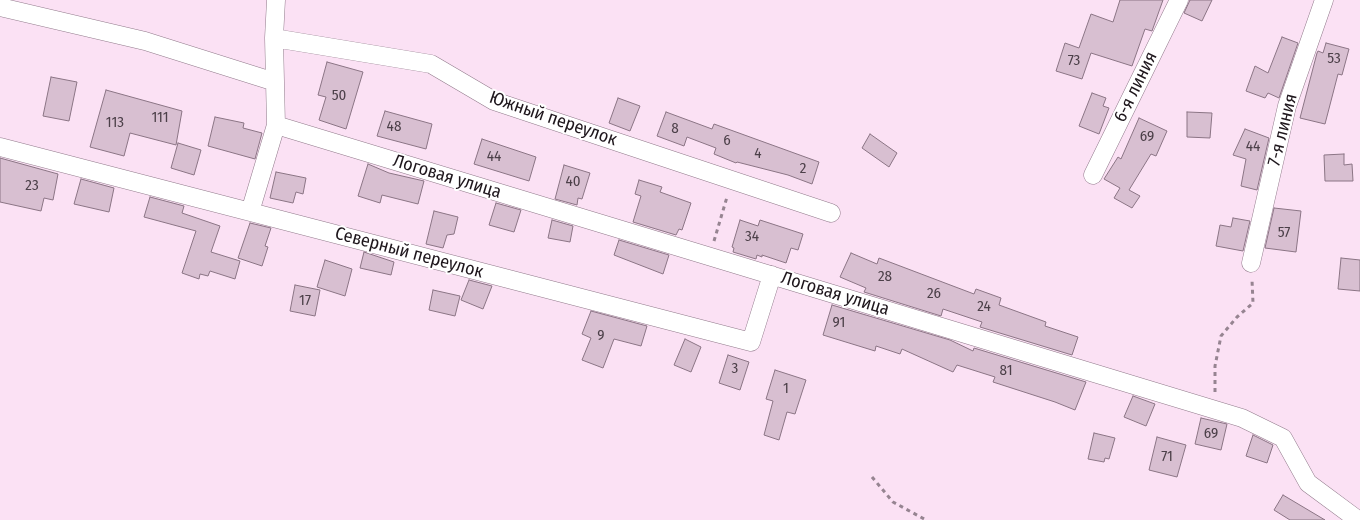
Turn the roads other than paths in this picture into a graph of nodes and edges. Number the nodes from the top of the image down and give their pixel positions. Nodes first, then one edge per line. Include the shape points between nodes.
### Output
1 (276, 0) edge
2 (1179, 0) edge
3 (1324, 0) edge
4 (0, 7) edge
5 (274, 38) junction
6 (275, 82) junction
7 (276, 125) junction
8 (0, 147) edge
9 (1093, 175) dead end
10 (250, 212) junction
11 (831, 213) dead end
12 (1251, 263) road end
13 (772, 275) junction
14 (1358, 520) edge

1 - 5 street
2 - 9 street, 6-я линия
3 - 12 street, 7-я линия via 1286,106
4 - 6 street via 145,41
5 - 6 street
5 - 11 street, Южный переулок via 430,64 494,101
6 - 7 street
7 - 10 street
7 - 13 street, Логовая улица
8 - 10 street, Северный переулок
10 - 13 street, Северный переулок via 751,342
13 - 14 street, Логовая улица via 1242,418 1283,438 1308,483

